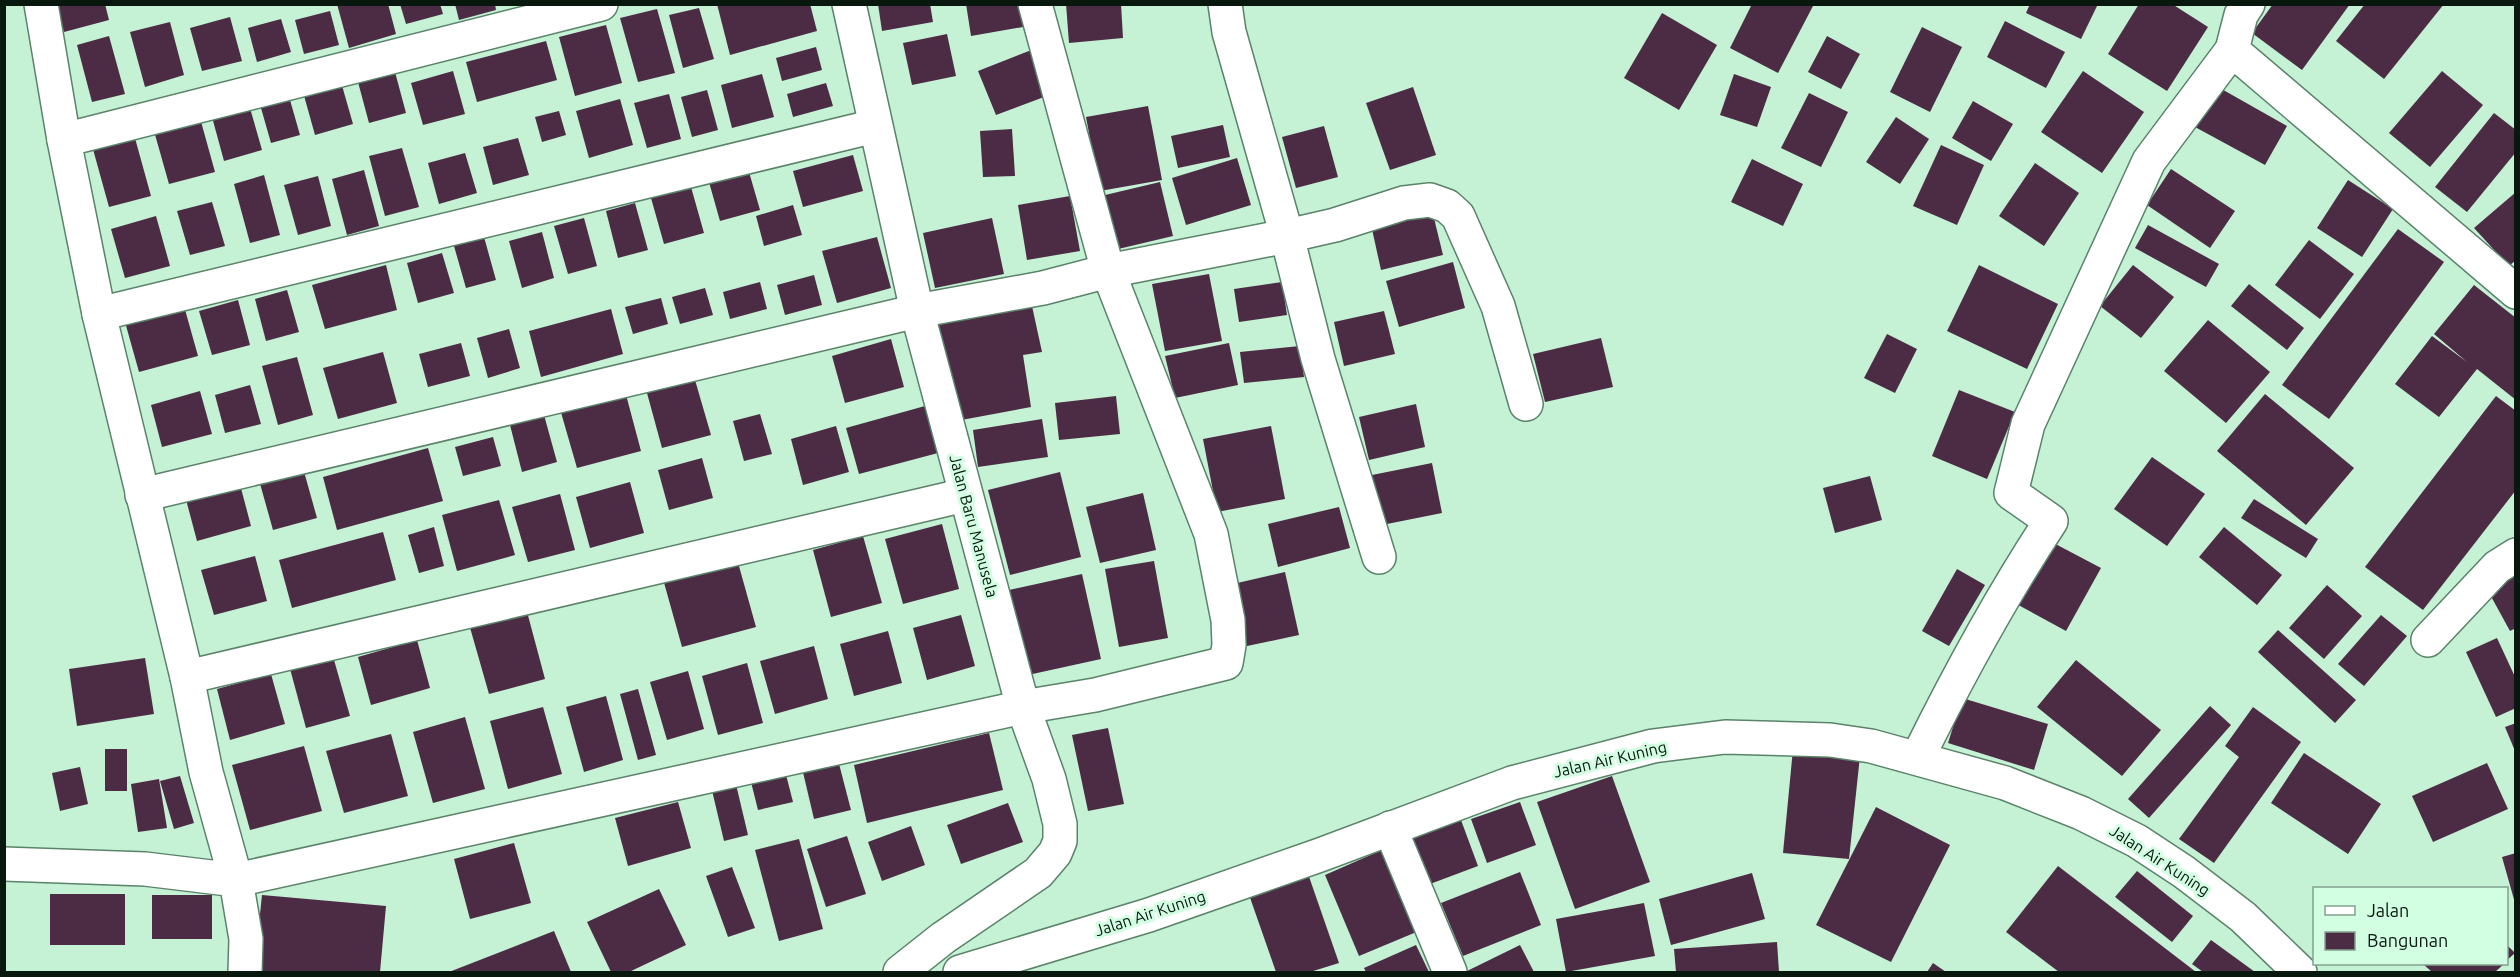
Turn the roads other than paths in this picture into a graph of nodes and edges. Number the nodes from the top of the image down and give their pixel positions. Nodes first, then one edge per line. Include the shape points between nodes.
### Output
1 (41, 4) edge
2 (601, 4) edge
3 (849, 4) edge
4 (1035, 4) edge
5 (1225, 4) edge
6 (2248, 4) edge
7 (2232, 50) junction
8 (875, 126) junction
9 (64, 140) junction
10 (1287, 236) junction
11 (1108, 272) junction
12 (2516, 292) edge
13 (917, 311) junction
14 (99, 314) junction
15 (1526, 404) dead end
16 (142, 495) junction
17 (965, 495) junction
18 (2516, 555) edge
19 (1378, 557) dead end
20 (2428, 640) dead end
21 (187, 677) junction
22 (1023, 707) junction
23 (1918, 757) junction
24 (1390, 828) junction
25 (4, 864) edge
26 (236, 880) junction
27 (244, 972) edge
28 (900, 972) edge
29 (960, 972) edge
30 (1450, 972) edge
31 (2300, 972) edge

1 - 9 street
2 - 9 street
3 - 8 street, Jalan Baru Manusela
4 - 11 street
5 - 10 street via 1229,32
6 - 7 street
7 - 12 street
7 - 23 street via 2149,161 2028,424 2011,493 2050,521 1959,674
8 - 13 street, Jalan Baru Manusela
8 - 14 street
9 - 14 street
10 - 11 street
10 - 15 street via 1404,203 1430,200 1447,206 1458,216 1498,306
10 - 19 street via 1318,359
11 - 13 street
11 - 22 street via 1211,534 1228,620 1226,663 1095,695
13 - 16 street
13 - 17 street, Jalan Baru Manusela
14 - 16 street
16 - 21 street
17 - 21 street
17 - 22 street, Jalan Baru Manusela
18 - 20 street via 2497,567
21 - 26 street via 206,772
22 - 26 street
22 - 28 street, Jalan Baru Manusela via 1049,778 1060,824 1056,853 1038,873
23 - 24 street, Jalan Air Kuning via 1871,746 1809,739 1725,737 1653,747 1512,783
23 - 31 street, Jalan Air Kuning via 2005,783 2081,813 2137,841 2243,917
24 - 29 street, Jalan Air Kuning via 1149,915
24 - 30 street
25 - 26 street via 145,868
26 - 27 street via 246,939

